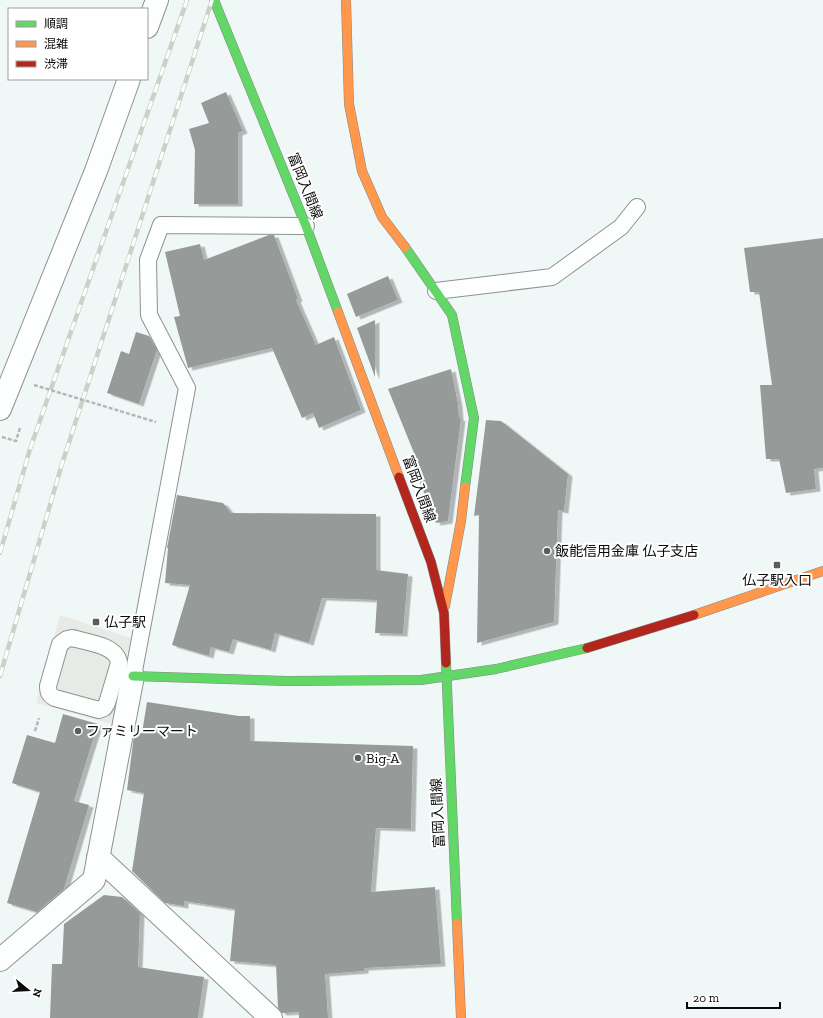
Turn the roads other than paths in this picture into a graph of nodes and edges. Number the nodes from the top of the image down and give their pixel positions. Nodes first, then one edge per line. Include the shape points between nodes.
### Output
1 (157, 0) edge
2 (214, 0) edge
3 (346, 0) edge
4 (148, 24) edge
5 (129, 80) edge
6 (637, 207) dead end
7 (306, 226) junction
8 (436, 291) junction
9 (6, 377) edge
10 (0, 409) edge
11 (823, 571) edge
12 (444, 613) junction
13 (124, 675) junction
14 (446, 678) junction
15 (98, 857) junction
16 (0, 960) edge
17 (271, 1018) edge
18 (461, 1018) edge

1 - 4 street
2 - 7 street, 富岡入間線
3 - 8 street via 349,104 362,171 382,217
5 - 9 street via 96,171
6 - 8 lane via 621,227 552,277
7 - 12 street, 富岡入間線 via 432,562
7 - 13 lane via 161,225 148,260 149,315 187,388
8 - 12 street via 452,315 474,418 461,521
9 - 10 street
11 - 14 street via 574,652 508,668
12 - 14 street, 富岡入間線
13 - 13 lane via 104,708 99,710 55,698 48,691 60,644 72,638 115,652
13 - 14 street via 297,681
13 - 15 street
14 - 18 street, 富岡入間線
15 - 16 street via 94,880
15 - 17 street

